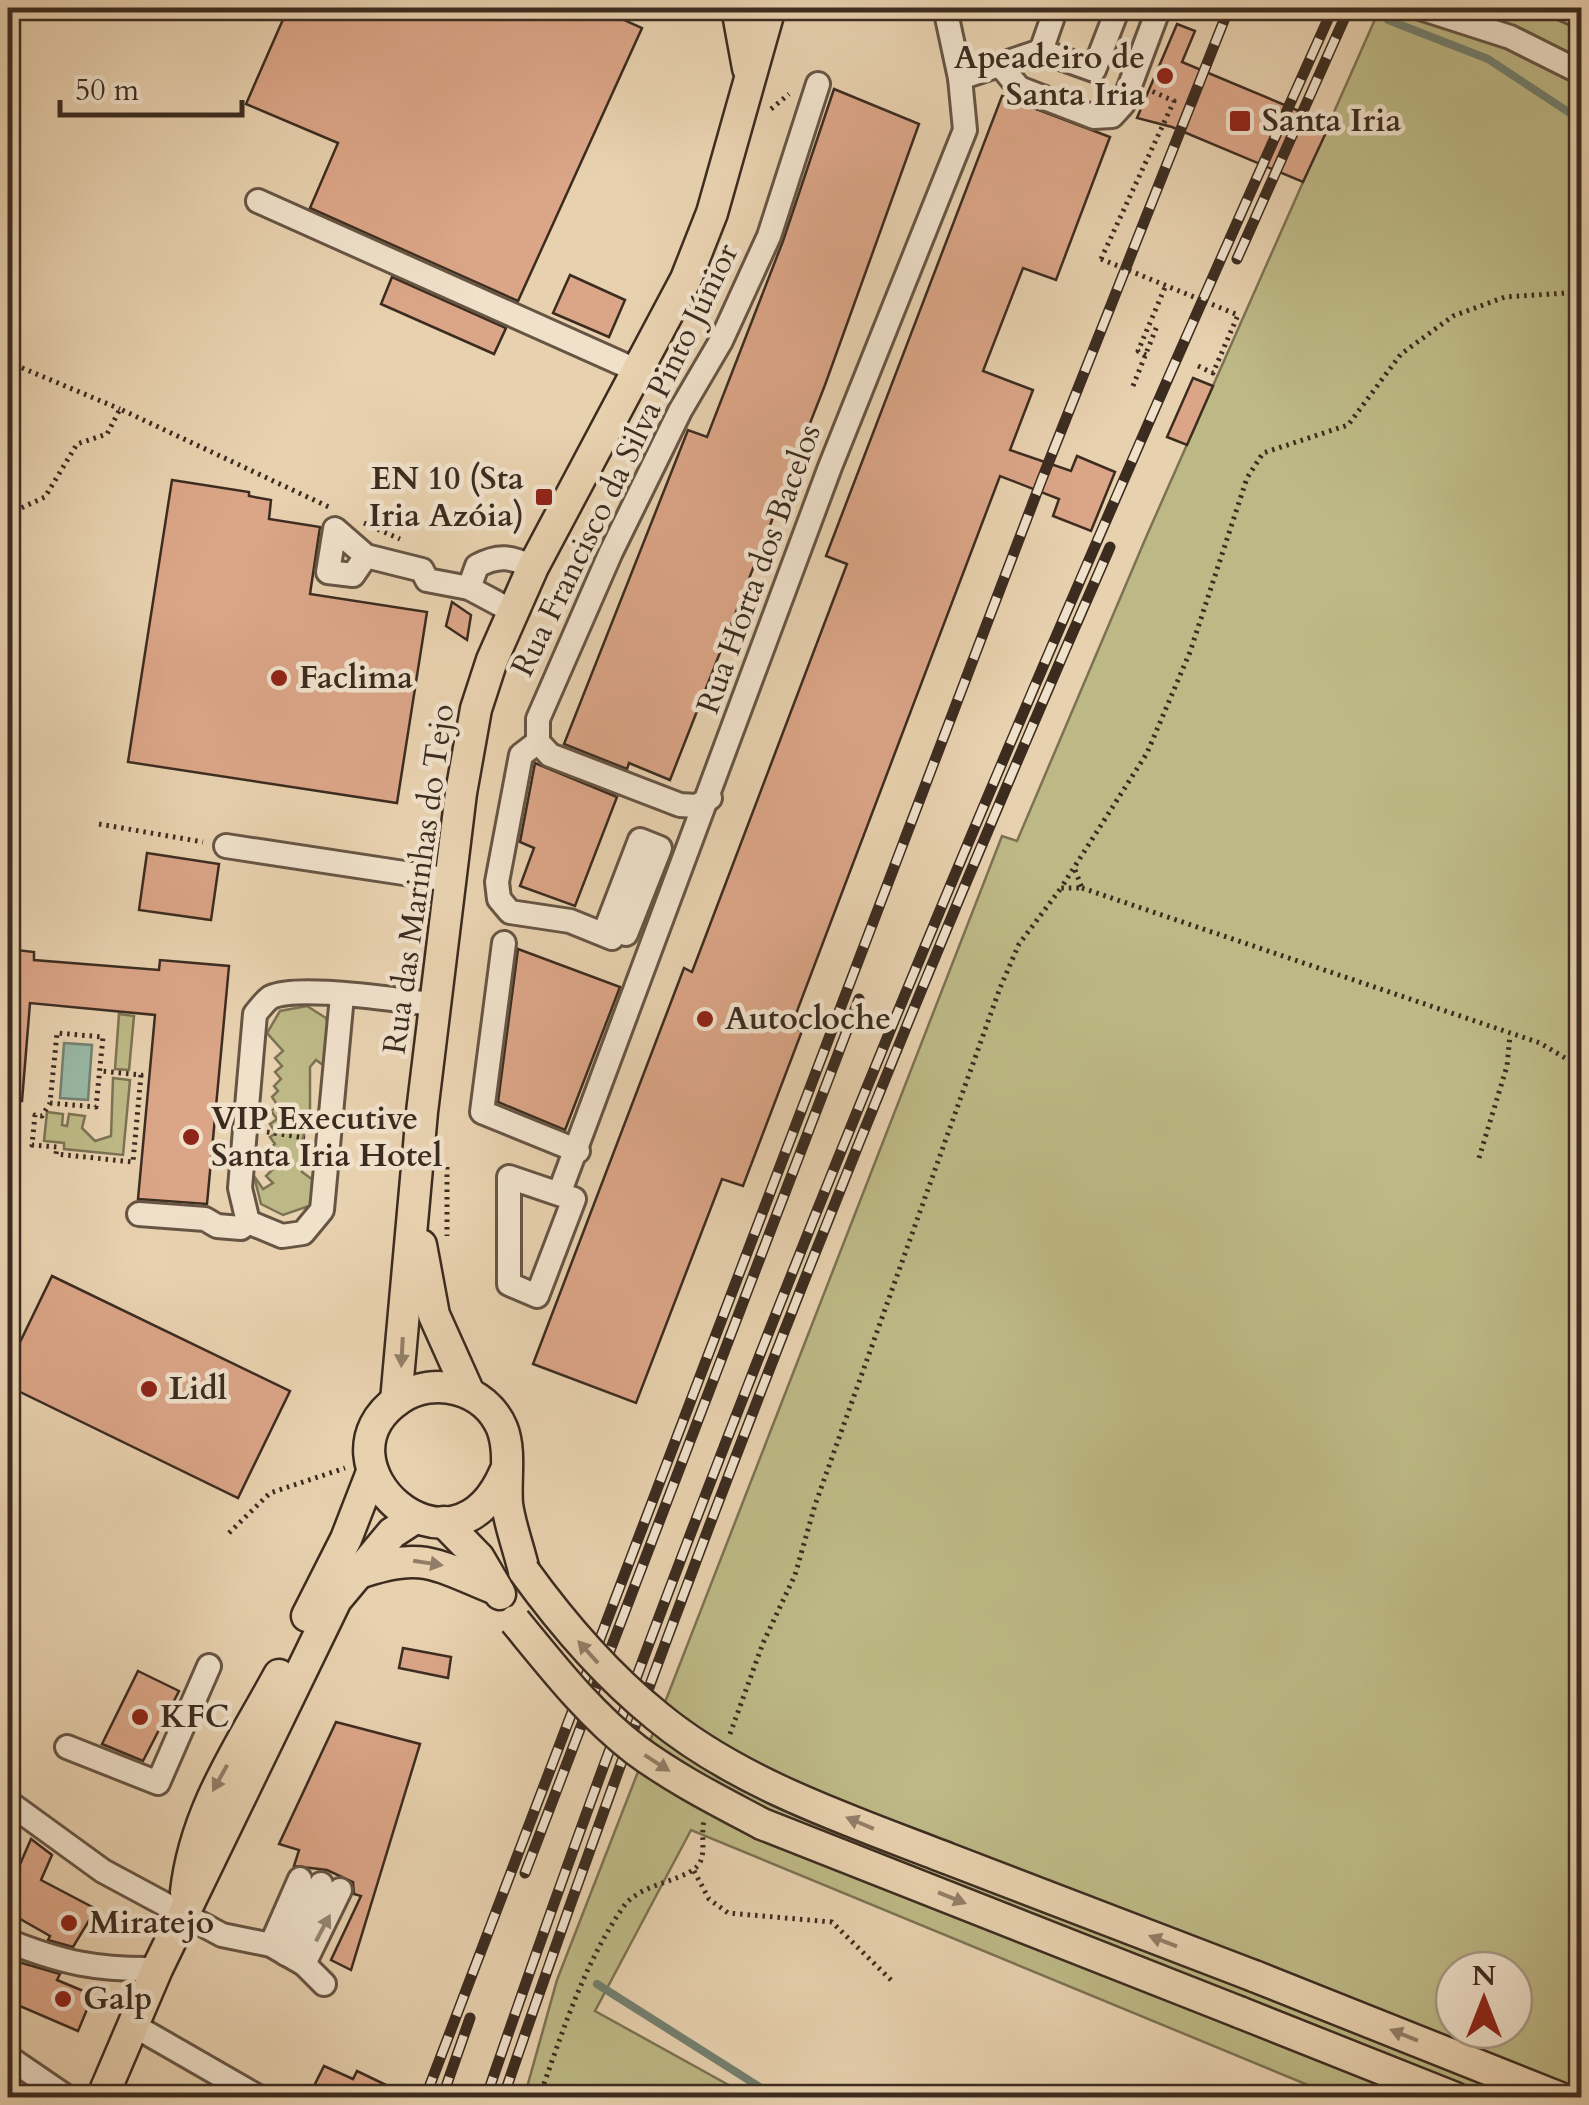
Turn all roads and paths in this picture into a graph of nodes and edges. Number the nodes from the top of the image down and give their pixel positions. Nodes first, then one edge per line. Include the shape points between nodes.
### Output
1 (736, 8) edge
2 (770, 8) edge
3 (944, 8) edge
4 (1056, 8) edge
5 (1118, 8) edge
6 (1159, 8) edge
7 (1420, 8) edge
8 (1562, 8) edge
9 (1582, 16) edge
10 (1042, 51) junction
11 (1001, 66) junction
12 (1582, 74) edge
13 (960, 78) junction
14 (1130, 82) junction
15 (818, 84) dead end
16 (750, 86) junction
17 (258, 200) dead end
18 (1166, 285) junction
19 (1582, 292) edge
20 (1157, 326) dead end
21 (1146, 354) junction
22 (8, 362) edge
23 (1198, 366) dead end
24 (638, 371) junction
25 (1133, 386) dead end
26 (120, 409) junction
27 (335, 509) dead end
28 (8, 514) edge
29 (352, 517) dead end
30 (405, 541) dead end
31 (366, 556) dead end
32 (533, 567) junction
33 (469, 588) junction
34 (512, 611) junction
35 (538, 742) junction
36 (710, 798) junction
37 (99, 824) dead end
38 (226, 846) joint
39 (1075, 870) junction
40 (650, 874) junction
41 (450, 880) junction
42 (678, 884) junction
43 (1061, 888) junction
44 (1082, 888) junction
45 (635, 912) junction
46 (663, 923) junction
47 (615, 930) junction
48 (504, 942) dead end
49 (342, 996) junction
50 (434, 1004) junction
51 (1510, 1035) junction
52 (1582, 1068) edge
53 (100, 1070) junction
54 (50, 1103) junction
55 (246, 1129) junction
56 (328, 1142) junction
57 (578, 1151) junction
58 (1479, 1158) dead end
59 (447, 1161) dead end
60 (240, 1188) junction
61 (559, 1194) junction
62 (414, 1196) junction
63 (139, 1214) dead end
64 (205, 1219) junction
65 (248, 1222) junction
66 (447, 1246) dead end
67 (469, 1393) junction
68 (396, 1401) junction
69 (366, 1468) junction
70 (505, 1472) junction
71 (429, 1520) junction
72 (229, 1533) dead end
73 (356, 1574) junction
74 (498, 1590) junction
75 (208, 1666) dead end
76 (728, 1744) dead end
77 (68, 1747) dead end
78 (8, 1802) edge
79 (707, 1810) dead end
80 (694, 1871) junction
81 (184, 1915) junction
82 (8, 1941) edge
83 (287, 1954) junction
84 (157, 1969) junction
85 (894, 1983) dead end
86 (324, 1984) dead end
87 (133, 2025) junction
88 (8, 2056) edge
89 (68, 2098) edge
90 (102, 2098) edge
91 (260, 2098) edge
92 (538, 2098) edge
93 (1455, 2098) edge
94 (1560, 2098) edge

1 - 16 main road
2 - 16 main road, Rua das Marinhas do Tejo
3 - 13 street, Rua Horta dos Bacelos
4 - 10 street
5 - 10 street via 1094,70
6 - 14 street
7 - 12 street via 1510,37
8 - 9 street
10 - 11 street
11 - 13 street
11 - 14 street via 1019,88 1102,118 1119,111
13 - 36 street, Rua Horta dos Bacelos via 965,130 830,467
14 - 18 path, bridge via 1174,101 1101,259
15 - 35 street, Rua Francisco da Silva Pinto Júnior via 768,236 612,552 538,719
16 - 24 main road, Rua das Marinhas do Tejo via 712,213
17 - 24 street
18 - 21 path via 1138,351
18 - 23 path, bridge via 1238,316 1214,372
19 - 39 path via 1505,297 1453,316 1401,354 1348,425 1263,453 1247,478 1190,652 1147,753
20 - 21 path
21 - 25 path
22 - 26 path
24 - 32 main road, Rua das Marinhas do Tejo
26 - 27 path
26 - 28 path via 107,434 77,444 45,497
29 - 30 path
31 - 33 street
32 - 33 street via 493,558 477,566
32 - 34 main road, Rua das Marinhas do Tejo
33 - 34 street
34 - 41 main road, Rua das Marinhas do Tejo via 476,709
35 - 36 street via 550,755 680,805
35 - 47 street, Rua Francisco da Silva Pinto Júnior via 521,755 499,900 510,912 570,920 612,938
36 - 42 street, Rua Horta dos Bacelos
37 - 38 path
38 - 41 street
39 - 43 path
39 - 44 path
40 - 42 street
40 - 45 street
40 - 47 street via 660,848 640,840 607,926
41 - 50 main road, Rua das Marinhas do Tejo
42 - 46 street, Rua Horta dos Bacelos
43 - 44 path
43 - 76 path via 1020,944 1000,988 795,1575
44 - 51 path
45 - 46 street
45 - 47 street via 626,934
46 - 57 street, Rua Horta dos Bacelos
48 - 57 street via 482,1112
49 - 50 street
49 - 55 street via 291,992 268,998 255,1014
49 - 56 street
50 - 62 main road, Rua das Marinhas do Tejo
51 - 52 path via 1540,1043
51 - 58 path
53 - 54 path via 96,1107
53 - 54 path via 103,1037 56,1033
53 - 54 path via 141,1075 133,1162 32,1145 35,1116
55 - 56 path
55 - 60 street
56 - 65 street via 322,1210 314,1224 282,1236
57 - 61 street, Rua Horta dos Bacelos
59 - 66 path
60 - 64 street
60 - 65 street
61 - 61 street via 574,1199 537,1296 509,1284 509,1176
62 - 67 main road via 434,1315
62 -> 68 main road, Rua das Marinhas do Tejo
63 - 64 street
64 - 65 street via 242,1228
67 - 68 main road via 432,1386
67 - 70 main road via 501,1426
68 - 69 main road via 373,1436
69 - 71 main road via 396,1508
69 - 72 path via 270,1493
69 -> 81 main road via 346,1539 214,1786 190,1855
70 - 71 main road via 483,1507
94 -> 70 main road, bridge via 902,1841 779,1790 715,1755 659,1718 556,1616 524,1571
71 - 73 main road via 392,1533
71 - 74 main road via 479,1558
73 -> 74 main road via 422,1560
73 - 81 main road via 336,1600
74 -> 93 main road, bridge via 577,1696 635,1749 696,1789 762,1824
75 - 77 street via 158,1783
78 - 81 street via 103,1871
79 - 80 path via 702,1859
80 - 85 path via 709,1899 728,1913 832,1922
80 - 92 path via 644,1886 625,1905 572,2005
81 - 83 street via 222,1935
81 - 84 main road
82 - 84 street via 63,1964
83 -> 83 street via 321,1884
83 - 86 street
84 - 87 main road
87 - 90 main road
87 - 91 street
88 - 89 street

